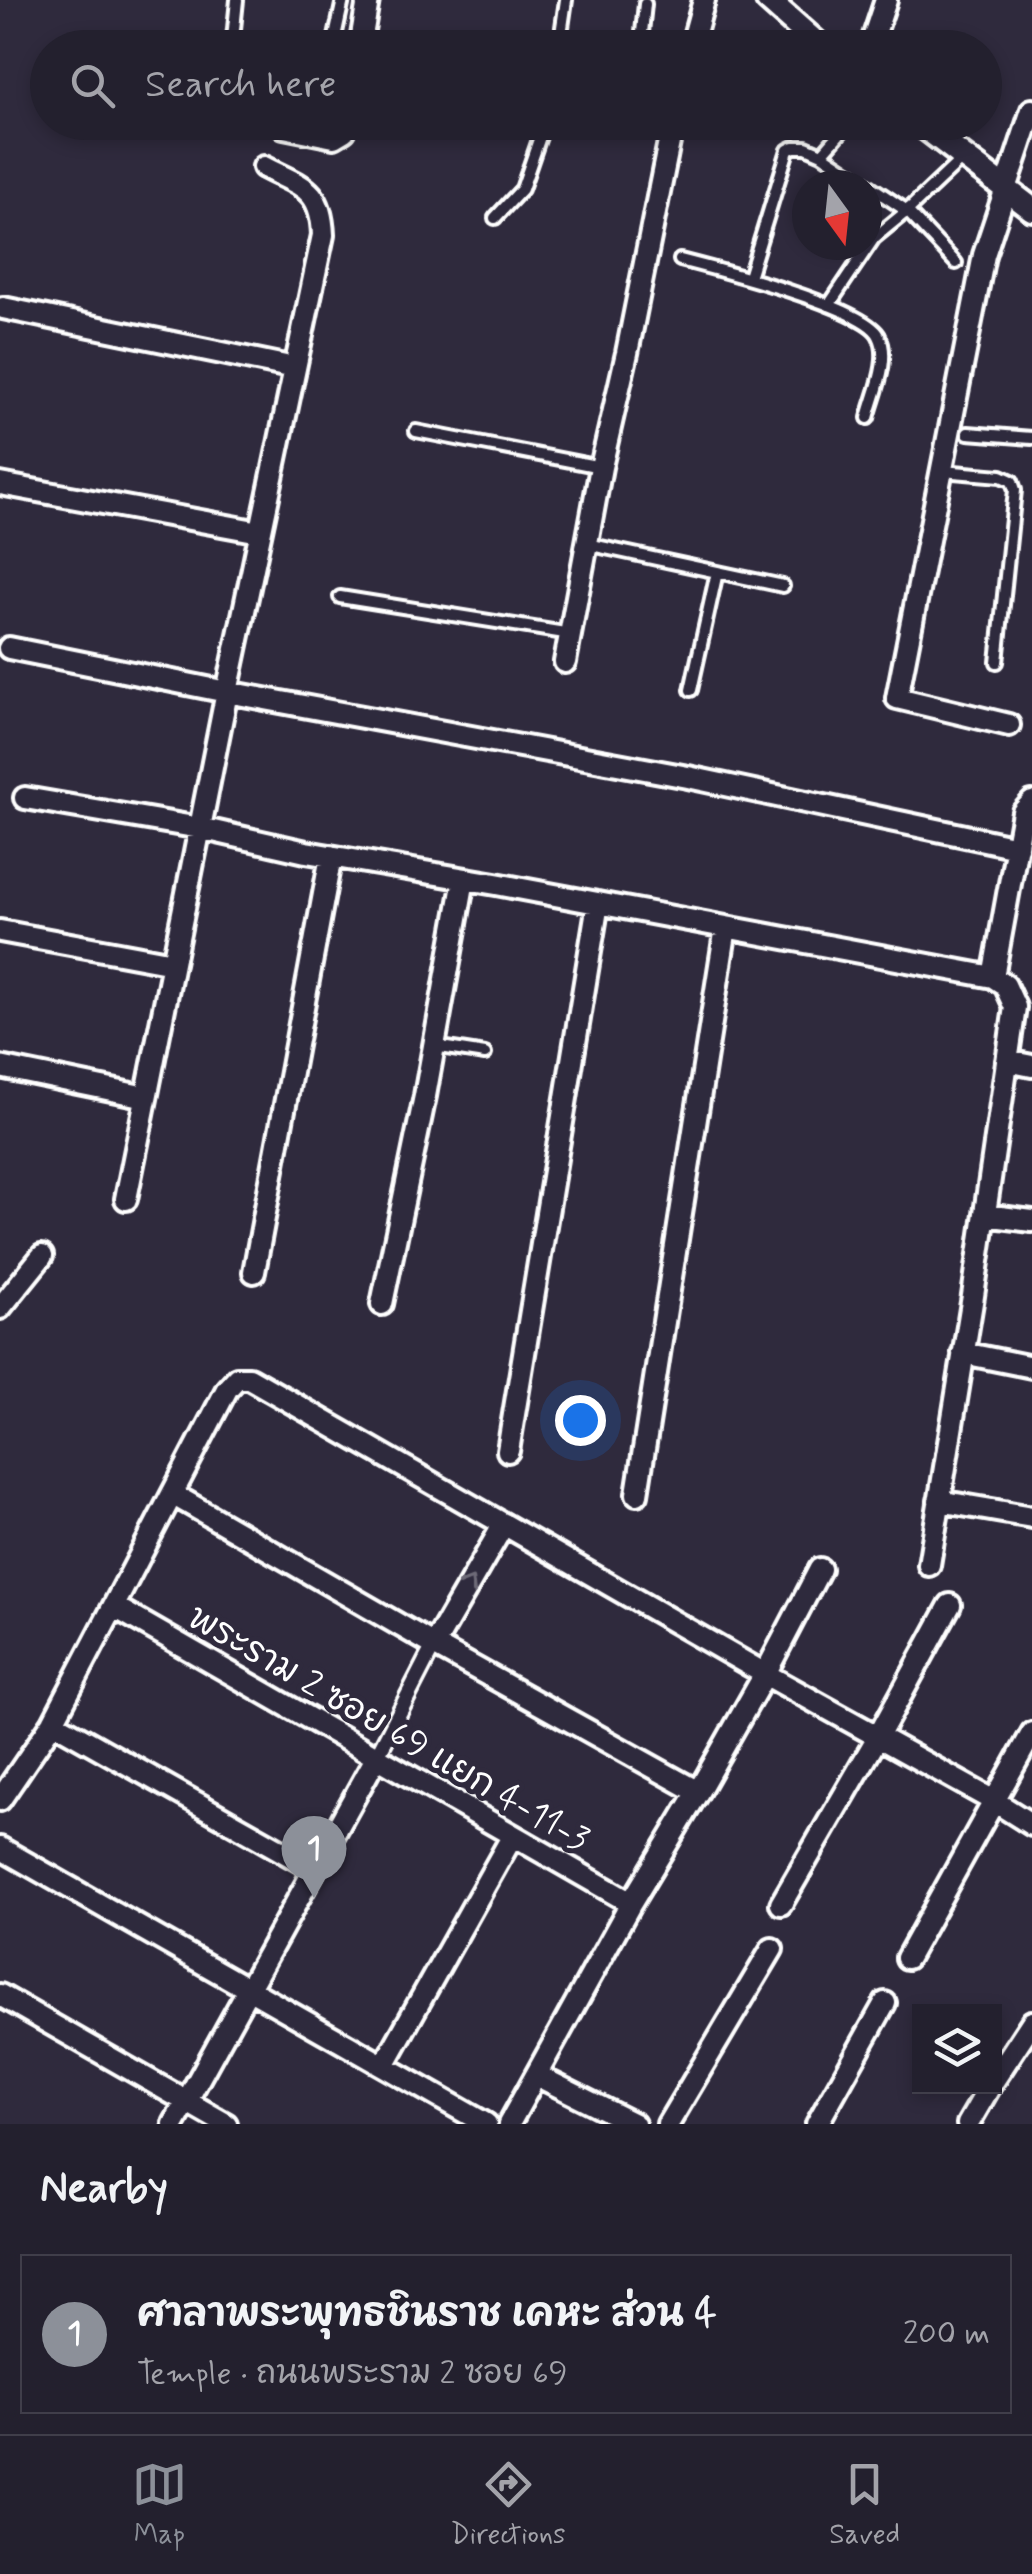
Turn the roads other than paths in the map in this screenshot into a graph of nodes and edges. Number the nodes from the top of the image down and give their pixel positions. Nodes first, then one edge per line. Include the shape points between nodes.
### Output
1 (236, 0) edge
2 (343, 0) edge
3 (368, 0) edge
4 (566, 0) edge
5 (704, 0) edge
6 (768, 0) edge
7 (886, 0) edge
8 (645, 4) dead end
9 (234, 30) edge
10 (337, 30) edge
11 (363, 30) edge
12 (562, 30) edge
13 (642, 30) edge
14 (696, 30) edge
15 (802, 30) edge
16 (876, 30) edge
17 (1032, 110) edge
18 (539, 140) edge
19 (669, 140) edge
20 (834, 140) edge
21 (942, 140) edge
22 (822, 154) junction
23 (964, 156) junction
24 (264, 168) dead end
25 (1007, 189) junction
26 (1030, 203) edge
27 (907, 211) junction
28 (495, 218) dead end
29 (680, 260) dead end
30 (956, 263) dead end
31 (749, 277) junction
32 (829, 306) junction
33 (2, 308) dead end
34 (296, 368) junction
35 (868, 418) dead end
36 (416, 430) dead end
37 (968, 433) dead end
38 (1032, 438) edge
39 (601, 467) junction
40 (942, 471) junction
41 (0, 484) edge
42 (260, 532) junction
43 (587, 544) junction
44 (717, 572) junction
45 (783, 586) dead end
46 (340, 597) dead end
47 (572, 634) junction
48 (9, 648) dead end
49 (565, 662) dead end
50 (996, 662) dead end
51 (691, 690) dead end
52 (227, 692) junction
53 (1009, 726) dead end
54 (25, 798) dead end
55 (1032, 802) edge
56 (200, 828) junction
57 (1017, 847) junction
58 (331, 856) junction
59 (464, 879) junction
60 (598, 904) junction
61 (726, 927) junction
62 (0, 932) edge
63 (173, 962) junction
64 (994, 978) junction
65 (434, 1046) junction
66 (485, 1054) dead end
67 (1007, 1061) junction
68 (1032, 1066) edge
69 (0, 1067) edge
70 (146, 1097) junction
71 (126, 1199) dead end
72 (985, 1215) junction
73 (1032, 1221) edge
74 (42, 1256) dead end
75 (254, 1272) dead end
76 (382, 1304) dead end
77 (0, 1308) edge
78 (963, 1353) junction
79 (1032, 1367) edge
80 (508, 1450) dead end
81 (636, 1494) dead end
82 (174, 1495) junction
83 (939, 1501) junction
84 (1032, 1518) edge
85 (504, 1524) junction
86 (929, 1565) dead end
87 (820, 1568) dead end
88 (950, 1605) dead end
89 (115, 1607) junction
90 (434, 1644) junction
91 (765, 1674) junction
92 (54, 1722) junction
93 (1032, 1733) edge
94 (879, 1735) junction
95 (376, 1758) junction
96 (698, 1792) junction
97 (0, 1800) edge
98 (994, 1801) junction
99 (1032, 1825) edge
100 (512, 1837) junction
101 (0, 1848) edge
102 (314, 1869) junction
103 (631, 1904) junction
104 (781, 1904) dead end
105 (772, 1949) dead end
106 (907, 1958) dead end
107 (249, 1989) junction
108 (0, 1994) edge
109 (885, 2004) dead end
110 (1032, 2022) edge
111 (1025, 2050) edge
112 (384, 2064) junction
113 (1002, 2072) edge
114 (536, 2075) junction
115 (985, 2094) edge
116 (185, 2101) junction
117 (174, 2124) edge
118 (226, 2124) edge
119 (486, 2124) edge
120 (509, 2124) edge
121 (634, 2124) edge
122 (668, 2124) edge
123 (817, 2124) edge
124 (968, 2124) edge

1 - 9 lane
2 - 10 lane
3 - 11 street
4 - 12 lane
5 - 14 street
6 - 15 street
7 - 16 street
8 - 13 lane
17 - 25 street
18 - 28 lane via 522,189
19 - 39 street
20 - 22 lane
21 - 23 street
22 - 27 lane
22 - 31 lane via 788,150
23 - 25 street
23 - 27 lane
24 - 34 street via 306,189 322,213
25 - 26 street
25 - 40 street via 984,255
27 - 30 lane
27 - 32 lane via 874,238
29 - 31 lane
31 - 32 lane
32 - 35 lane via 881,338 882,365
33 - 34 street
34 - 42 street
36 - 39 lane
37 - 38 lane
39 - 43 street
40 - 50 lane via 1001,476 1015,490
40 - 53 street via 897,698
41 - 42 street
42 - 52 street
43 - 44 lane
43 - 47 street
44 - 45 lane
44 - 51 lane
46 - 47 lane
47 - 49 street
48 - 52 street
52 - 56 street
52 - 57 street via 688,777
54 - 56 street
55 - 57 street via 1023,812
56 - 58 street
56 - 63 street
57 - 64 street
58 - 59 street
58 - 75 street
59 - 60 street
59 - 65 street
60 - 61 street
60 - 80 street
61 - 64 street
61 - 81 street
62 - 63 street
63 - 70 street
64 - 67 street via 1006,986 1014,1007
65 - 66 lane
65 - 76 street
67 - 68 street
67 - 72 street
69 - 70 street
70 - 71 street
72 - 73 street
72 - 78 street
74 - 77 street
78 - 79 street
78 - 83 street
82 - 85 street via 227,1389 237,1378 250,1378
82 - 89 street
82 - 90 street
83 - 84 street
83 - 86 street
90 -> 85 street
85 - 91 street
87 - 91 street
88 - 94 street
89 - 92 street
89 - 95 street, พระราม 2 ซอย 69 แยก 4-11-3
90 - 95 street
90 - 96 street
91 - 94 street
91 - 96 street
92 - 97 street
92 - 102 street
93 - 98 street
94 - 98 street
94 - 104 street
95 - 100 street, พระราม 2 ซอย 69 แยก 4-11-3
95 - 102 street
96 - 103 street
98 - 99 street
98 - 106 street
100 - 103 street, พระราม 2 ซอย 69 แยก 4-11-3
100 - 112 street
101 - 107 street
102 - 107 street
103 - 114 street
105 - 122 street
107 - 112 street
107 - 116 street
108 - 116 street
109 - 123 street
110 - 111 street
111 - 113 street
112 - 119 street
114 - 120 street
114 - 121 street
115 - 124 street
116 - 117 street
116 - 118 street

